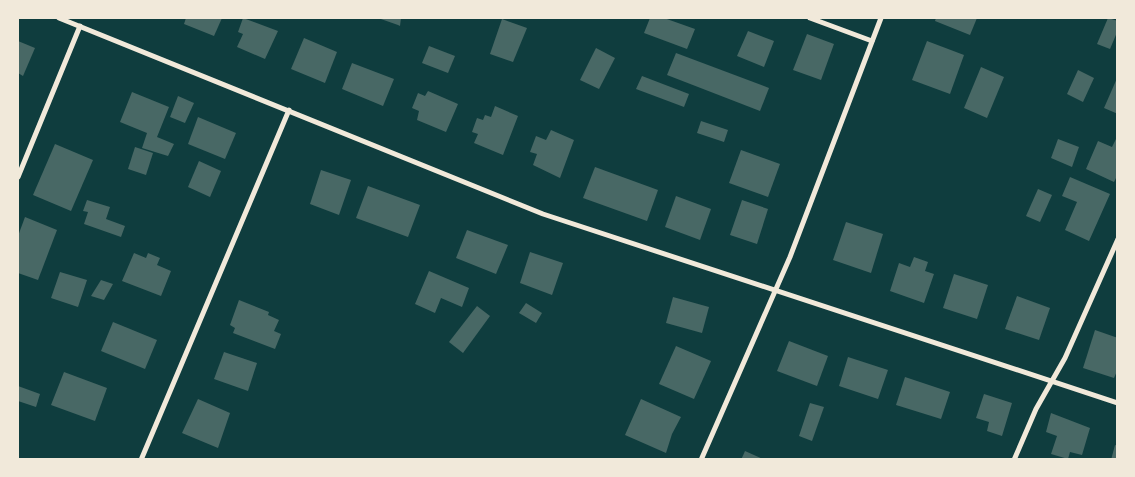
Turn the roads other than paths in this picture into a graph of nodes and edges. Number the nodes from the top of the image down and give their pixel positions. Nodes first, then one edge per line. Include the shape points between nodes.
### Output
1 (59, 18) edge
2 (810, 18) edge
3 (882, 18) edge
4 (80, 26) junction
5 (872, 41) junction
6 (289, 110) junction
7 (18, 177) edge
8 (1118, 239) edge
9 (776, 290) junction
10 (1052, 381) junction
11 (1118, 402) edge
12 (142, 460) edge
13 (701, 460) edge
14 (1014, 460) edge

1 - 4 street
2 - 5 street
3 - 5 street
4 - 6 street
4 - 7 street
5 - 9 street
6 - 9 street via 513,204
6 - 12 street
8 - 10 street via 1066,358
9 - 10 street
9 - 13 street
10 - 11 street
10 - 14 street

